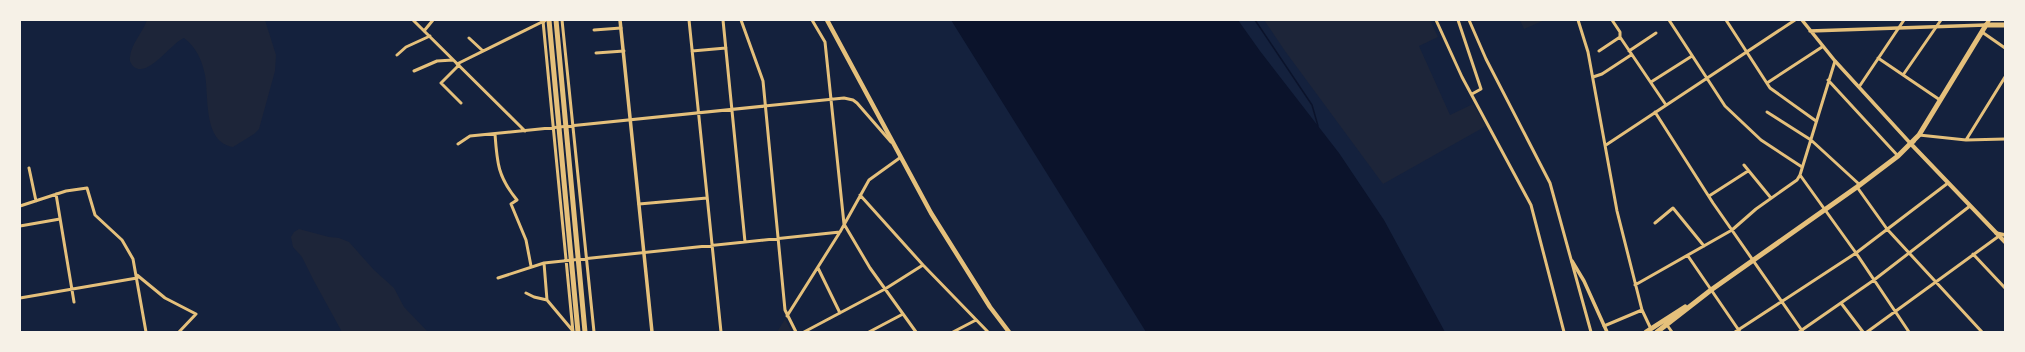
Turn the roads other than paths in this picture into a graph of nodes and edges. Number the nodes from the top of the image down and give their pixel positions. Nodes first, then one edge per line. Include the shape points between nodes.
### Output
1 (413, 20) edge
2 (433, 20) edge
3 (545, 20) edge
4 (556, 20) edge
5 (562, 20) edge
6 (620, 20) edge
7 (689, 20) edge
8 (723, 20) edge
9 (741, 20) edge
10 (812, 20) edge
11 (827, 20) edge
12 (1436, 20) edge
13 (1458, 20) edge
14 (1468, 20) edge
15 (1578, 20) edge
16 (1612, 20) edge
17 (1669, 20) edge
18 (1726, 20) edge
19 (1796, 20) edge
20 (1802, 20) edge
21 (1904, 20) edge
22 (1941, 20) edge
23 (1989, 20) edge
24 (1986, 25) junction
25 (2005, 25) edge
26 (1936, 27) junction
27 (621, 28) junction
28 (1899, 28) junction
29 (594, 30) dead end
30 (424, 31) junction
31 (1810, 31) junction
32 (1982, 32) junction
33 (1656, 33) dead end
34 (430, 36) junction
35 (1620, 37) junction
36 (469, 38) dead end
37 (1822, 47) junction
38 (726, 48) junction
39 (2005, 48) edge
40 (482, 51) junction
41 (624, 51) junction
42 (692, 51) junction
43 (1599, 51) dead end
44 (1629, 51) junction
45 (1747, 52) junction
46 (596, 53) dead end
47 (397, 55) dead end
48 (1631, 55) junction
49 (1692, 56) junction
50 (1878, 58) junction
51 (453, 60) junction
52 (1835, 61) junction
53 (458, 64) junction
54 (414, 71) dead end
55 (1902, 75) junction
56 (1593, 76) junction
57 (2005, 77) edge
58 (1706, 78) junction
59 (1828, 80) junction
60 (1651, 82) junction
61 (1767, 83) junction
62 (1859, 87) junction
63 (1472, 94) junction
64 (832, 99) junction
65 (1940, 100) junction
66 (461, 103) dead end
67 (1666, 105) junction
68 (766, 106) junction
69 (732, 110) junction
70 (1655, 112) junction
71 (1767, 112) dead end
72 (699, 113) junction
73 (631, 120) junction
74 (1816, 121) junction
75 (573, 126) junction
76 (552, 128) junction
77 (525, 130) junction
78 (495, 134) junction
79 (1919, 135) junction
80 (2005, 139) edge
81 (1811, 140) junction
82 (1966, 140) junction
83 (458, 144) dead end
84 (1912, 144) junction
85 (1606, 145) junction
86 (895, 146) junction
87 (1898, 156) junction
88 (901, 157) junction
89 (1744, 165) dead end
90 (1802, 167) junction
91 (29, 168) dead end
92 (1748, 171) junction
93 (1800, 175) junction
94 (1948, 183) junction
95 (1858, 186) junction
96 (56, 194) junction
97 (860, 195) junction
98 (1709, 196) junction
99 (707, 198) junction
100 (1771, 198) junction
101 (36, 201) junction
102 (640, 204) junction
103 (20, 206) edge
104 (1970, 206) junction
105 (1826, 209) junction
106 (60, 219) junction
107 (1655, 223) dead end
108 (844, 224) junction
109 (20, 226) edge
110 (1887, 229) junction
111 (1732, 230) junction
112 (840, 232) junction
113 (1995, 232) junction
114 (2005, 235) edge
115 (1999, 236) junction
116 (779, 239) junction
117 (745, 242) junction
118 (2005, 242) edge
119 (712, 245) junction
120 (1704, 246) junction
121 (644, 253) junction
122 (1856, 253) junction
123 (1908, 254) junction
124 (1972, 254) junction
125 (1688, 256) junction
126 (585, 258) junction
127 (1753, 260) junction
128 (565, 261) junction
129 (1572, 261) junction
130 (544, 263) junction
131 (923, 265) junction
132 (531, 266) junction
133 (818, 268) junction
134 (136, 272) junction
135 (137, 278) junction
136 (498, 278) dead end
137 (1874, 280) junction
138 (1934, 282) junction
139 (1635, 285) junction
140 (2005, 288) edge
141 (72, 289) junction
142 (885, 289) junction
143 (1711, 290) junction
144 (526, 293) dead end
145 (20, 298) edge
146 (547, 300) junction
147 (1783, 301) junction
148 (74, 302) dead end
149 (1841, 303) junction
150 (1642, 310) junction
151 (1895, 310) junction
152 (840, 313) junction
153 (903, 314) junction
154 (787, 316) junction
155 (976, 320) junction
156 (1667, 325) junction
157 (1604, 326) junction
158 (1651, 329) junction
159 (1738, 331) edge
160 (1802, 331) edge
161 (146, 332) edge
162 (179, 332) edge
163 (575, 332) edge
164 (585, 332) edge
165 (594, 332) edge
166 (652, 332) edge
167 (721, 332) edge
168 (796, 332) edge
169 (804, 332) edge
170 (869, 332) edge
171 (916, 332) edge
172 (953, 332) edge
173 (988, 332) edge
174 (1009, 332) edge
175 (1564, 332) edge
176 (1591, 332) edge
177 (1607, 332) edge
178 (1646, 332) edge
179 (1657, 332) edge
180 (1672, 332) edge
181 (1863, 332) edge
182 (1867, 332) edge
183 (1909, 332) edge
184 (1982, 332) edge

1 - 30 street
2 - 30 street
3 - 40 street
3 - 76 street
3 - 163 highway
4 - 164 highway
5 - 75 street
6 - 27 street
7 - 42 street
8 - 38 street
9 - 68 street via 763,81
10 - 64 street via 825,42
11 - 86 main road
12 - 63 street
13 - 63 street via 1481,89
14 - 129 street via 1550,183
15 - 56 street
16 - 35 street via 1620,32
17 - 49 street
18 - 45 street
19 - 45 street
20 - 31 street
21 - 28 street
22 - 26 street
23 - 24 main road
24 - 25 highway
24 - 26 street
24 - 32 main road
26 - 28 street
26 - 55 street
27 - 29 street
27 - 41 street
28 - 31 street
28 - 50 street
30 - 34 street
31 - 37 street
32 - 39 street
32 - 65 main road
33 - 44 street
34 - 47 street via 406,47
34 - 51 street
35 - 43 street
35 - 44 street
36 - 40 street
37 - 52 street
37 - 61 street
38 - 42 street
38 - 69 street
40 - 53 street
41 - 46 street
41 - 73 street
42 - 72 street
44 - 48 street
45 - 58 street
45 - 61 street
48 - 56 street via 1602,74
48 - 60 street
49 - 58 street
49 - 60 street
50 - 55 street
50 - 62 street
51 - 53 street
51 - 54 street via 437,61
52 - 59 street
52 - 62 street
53 - 66 street via 441,83
53 - 77 street
55 - 65 street
56 - 85 street
57 - 82 street
58 - 67 street
58 - 90 street via 1725,106 1761,140
59 - 74 street
59 - 87 street
60 - 67 street
61 - 74 street via 1770,88
62 - 84 street
63 - 175 street via 1531,205
64 - 68 street
64 - 86 street via 853,100
64 - 108 street
65 - 79 main road
67 - 70 street
68 - 69 street
68 - 116 street
69 - 72 street
69 - 117 street
70 - 85 street
70 - 98 street
71 - 81 street
72 - 73 street
72 - 99 street
73 - 75 street
73 - 102 street
74 - 81 street
75 - 76 street
75 - 126 street
76 - 77 street
76 - 128 street
77 - 78 street
78 - 83 street via 470,136
78 - 132 street via 500,176 517,200 511,204 526,240
79 - 82 street
79 - 84 main road
80 - 82 street
81 - 90 street
81 - 95 street
84 - 87 highway
84 - 94 main road
85 - 139 street via 1613,194
86 - 88 main road
87 - 95 highway
88 - 97 street via 869,180
88 - 174 main road via 965,269
89 - 92 street
90 - 93 street
91 - 101 street
92 - 98 street
92 - 100 street
93 - 100 street
93 - 105 street
94 - 104 main road
94 - 110 street
95 - 105 highway
95 - 110 street
96 - 101 street
96 - 106 street
96 - 134 street via 87,188 95,215 122,240 133,259
97 - 108 street
97 - 131 street
98 - 111 street
99 - 102 street
99 - 119 street
100 - 111 street
101 - 103 street
102 - 121 street
104 - 113 main road
104 - 123 street
105 - 122 street
105 - 127 highway
106 - 109 street
106 - 141 street
107 - 120 street via 1673,208
108 - 112 street
108 - 142 street
110 - 122 street
110 - 123 street
111 - 120 street
111 - 127 street
112 - 116 street
112 - 133 street
113 - 114 street
113 - 115 main road
115 - 118 main road
115 - 124 street
116 - 117 street
116 - 154 street
117 - 119 street
119 - 121 street
119 - 167 street
120 - 125 street
121 - 126 street
121 - 166 street
122 - 137 street
122 - 147 street
123 - 137 street
123 - 138 street
124 - 138 street
124 - 140 street
125 - 139 street
125 - 143 street
126 - 128 street
126 - 165 street
127 - 143 highway
127 - 147 street
128 - 130 street
128 - 163 street
129 - 157 street
129 - 176 street
130 - 132 street
130 - 146 street
131 - 142 street
131 - 155 street
132 - 136 street
133 - 152 street
133 - 154 street
134 - 135 street
134 - 162 street via 160,295 196,314
135 - 141 street
135 - 161 street
137 - 149 street
137 - 151 street
138 - 151 street
138 - 184 street
139 - 150 street
141 - 145 street
141 - 148 street
142 - 152 street
142 - 153 street
143 - 156 highway
143 - 158 highway
143 - 159 street
144 - 146 street
146 - 163 street
147 - 159 street
147 - 160 street
149 - 160 street
149 - 181 street
150 - 157 street
150 - 158 street
151 - 182 street
151 - 183 street
152 - 169 street
153 - 170 street
153 - 171 street
154 - 168 street
155 - 172 street
155 - 173 street
156 - 179 highway
156 - 180 street
157 - 177 street
158 - 178 highway

